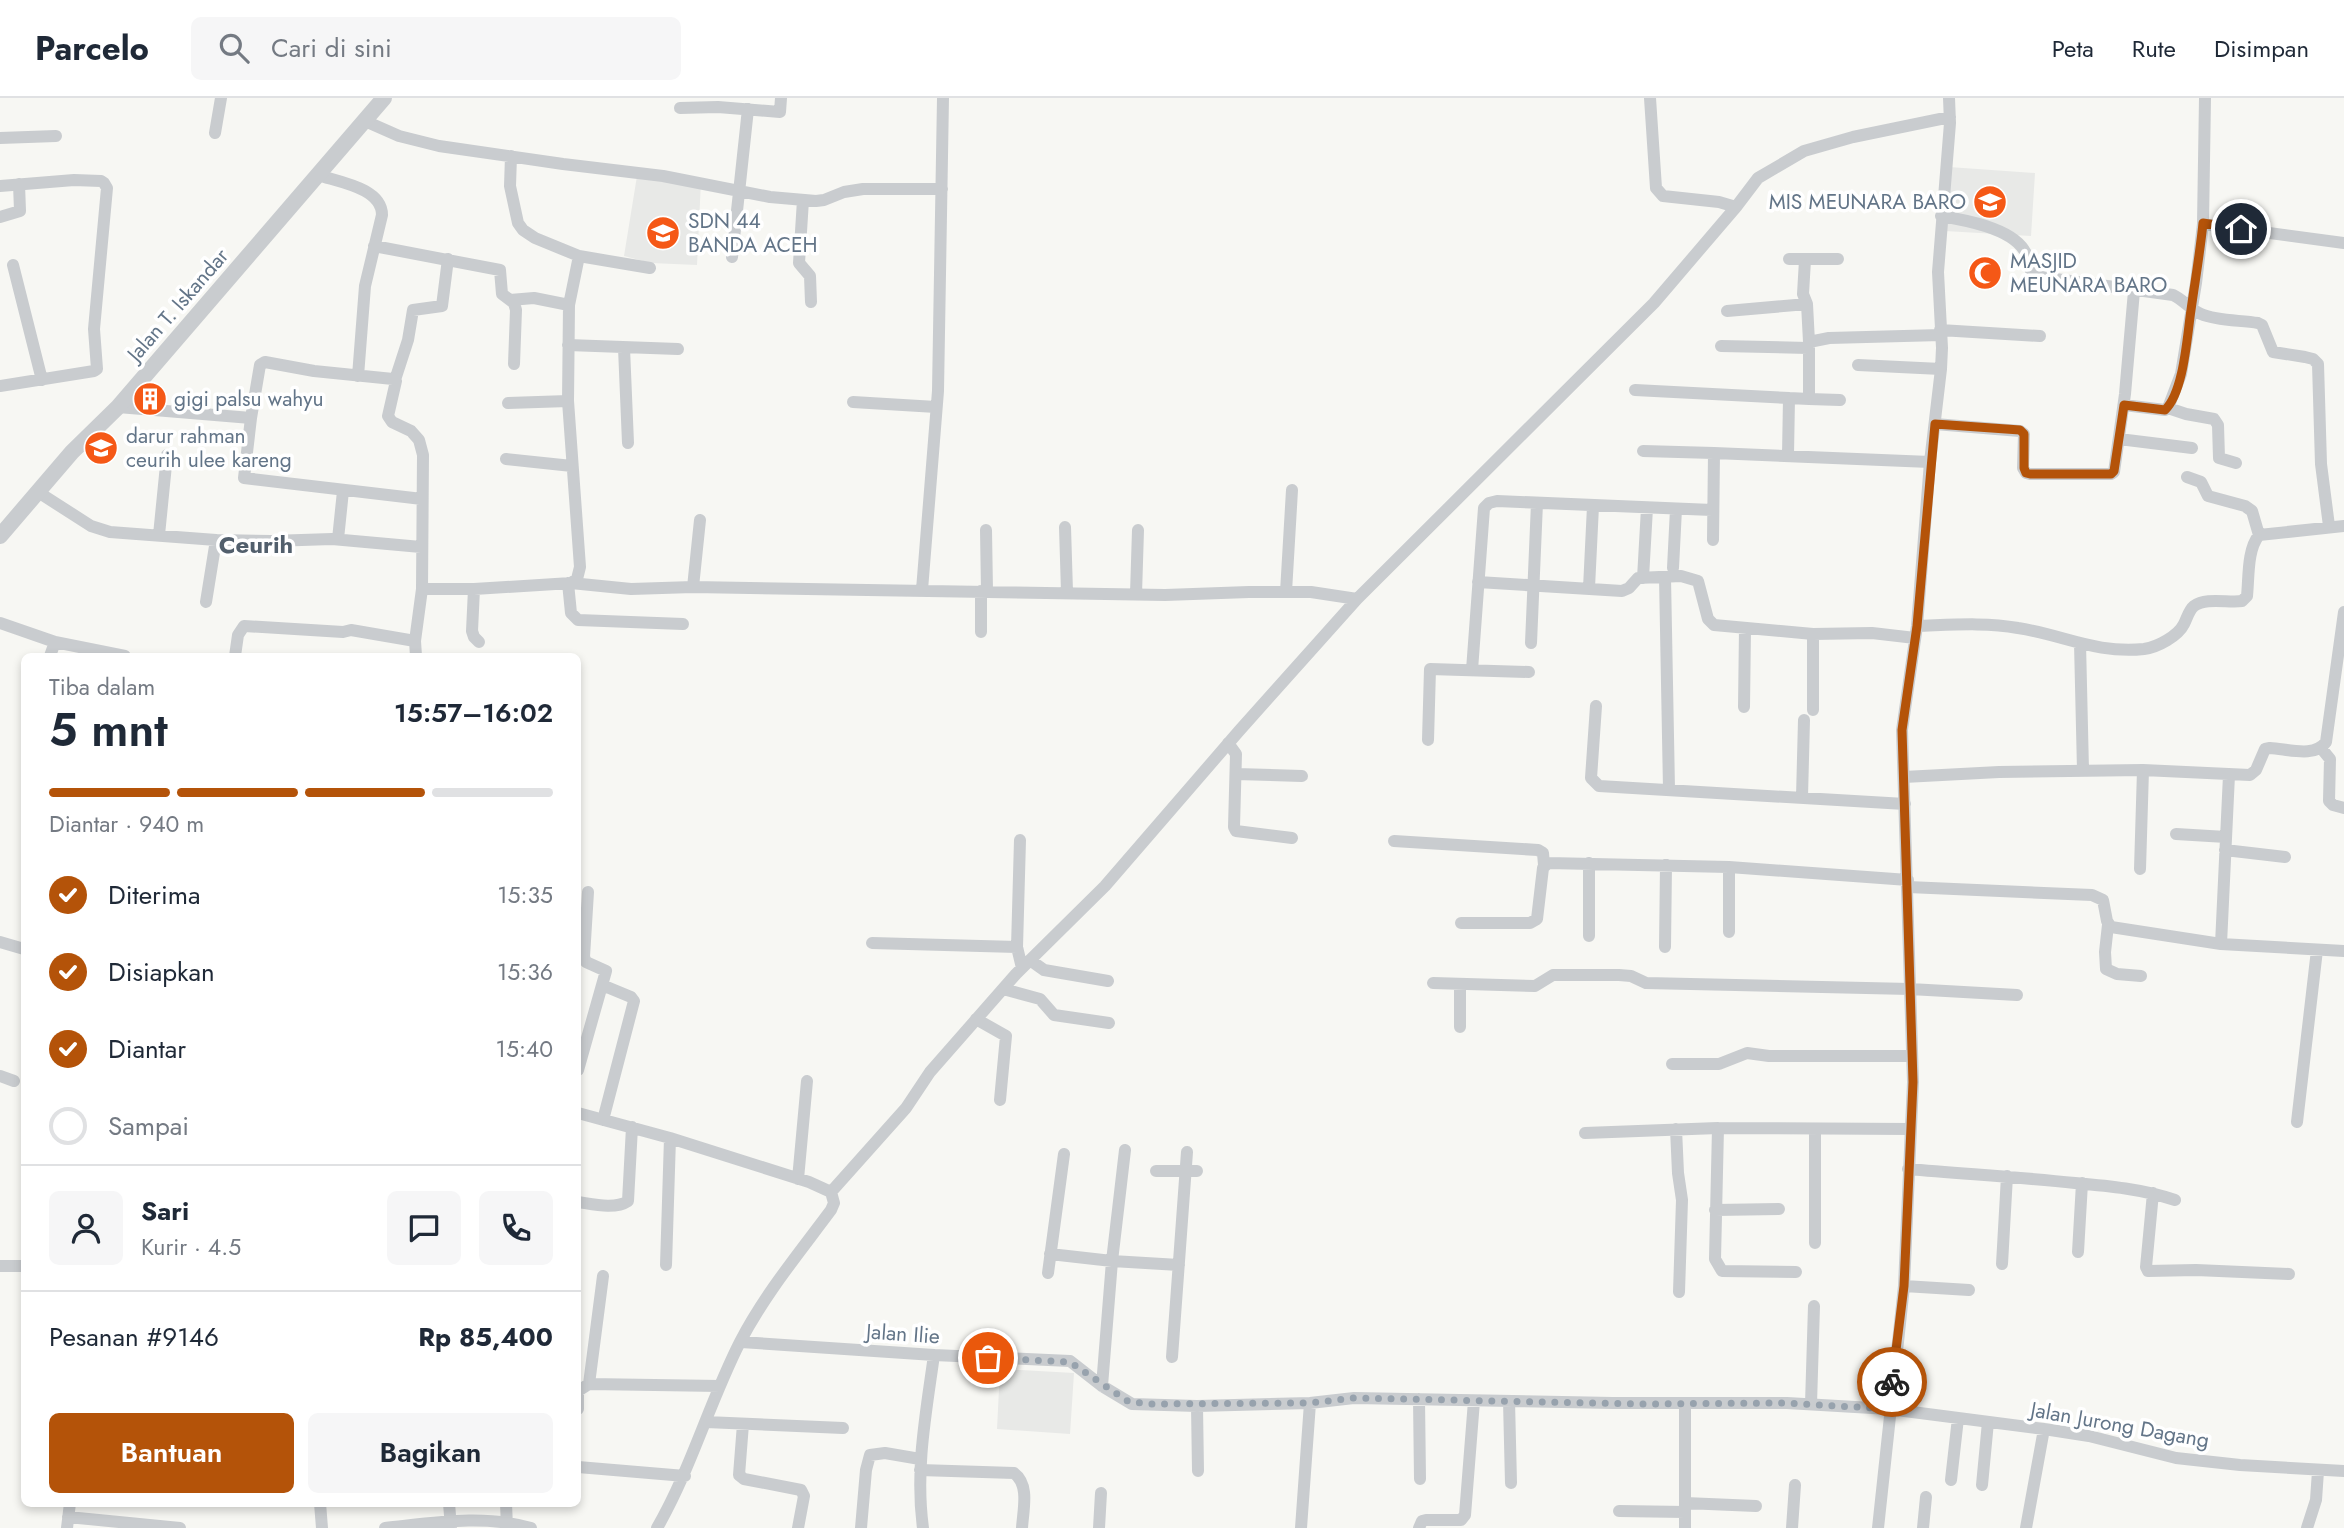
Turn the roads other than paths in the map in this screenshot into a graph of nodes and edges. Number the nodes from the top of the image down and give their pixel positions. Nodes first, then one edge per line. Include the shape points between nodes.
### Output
1 (221, 98) edge
2 (781, 98) edge
3 (943, 98) edge
4 (1650, 98) edge
5 (1949, 98) edge
6 (2205, 98) edge
7 (380, 99) edge
8 (718, 103) edge
9 (680, 108) dead end
10 (748, 109) junction
11 (365, 121) junction
12 (1949, 125) junction
13 (215, 133) dead end
14 (55, 136) dead end
15 (0, 138) edge
16 (511, 156) junction
17 (318, 176) junction
18 (19, 184) junction
19 (0, 186) edge
20 (942, 189) junction
21 (738, 191) junction
22 (803, 200) junction
23 (1736, 207) junction
24 (1941, 216) junction
25 (0, 217) edge
26 (2203, 223) junction
27 (2344, 243) edge
28 (374, 246) junction
29 (579, 256) junction
30 (733, 257) dead end
31 (448, 259) junction
32 (1789, 259) dead end
33 (1838, 259) dead end
34 (1805, 260) junction
35 (13, 265) dead end
36 (650, 268) dead end
37 (2134, 291) junction
38 (510, 300) junction
39 (811, 302) dead end
40 (1807, 304) junction
41 (569, 305) junction
42 (2191, 309) junction
43 (1727, 311) dead end
44 (1940, 332) junction
45 (2040, 337) dead end
46 (568, 345) junction
47 (1809, 345) junction
48 (1721, 346) dead end
49 (624, 348) junction
50 (678, 349) dead end
51 (514, 364) dead end
52 (1858, 365) dead end
53 (1941, 369) junction
54 (358, 376) junction
55 (42, 380) junction
56 (395, 380) junction
57 (0, 386) edge
58 (1635, 390) dead end
59 (1789, 398) junction
60 (1810, 399) junction
61 (1840, 400) dead end
62 (568, 401) junction
63 (853, 402) dead end
64 (509, 403) dead end
65 (2124, 405) junction
66 (118, 407) junction
67 (936, 407) junction
68 (2168, 408) junction
69 (251, 418) junction
70 (1935, 424) junction
71 (2119, 439) junction
72 (628, 443) dead end
73 (2192, 448) dead end
74 (1643, 451) dead end
75 (1714, 453) junction
76 (167, 455) dead end
77 (1788, 455) junction
78 (506, 458) dead end
79 (1930, 462) junction
80 (2236, 463) dead end
81 (572, 467) junction
82 (2187, 477) dead end
83 (1292, 489) dead end
84 (343, 491) junction
85 (38, 492) junction
86 (422, 499) junction
87 (1537, 503) junction
88 (1593, 506) junction
89 (1647, 508) junction
90 (1676, 509) junction
91 (1712, 510) junction
92 (700, 520) dead end
93 (2329, 526) junction
94 (2344, 526) edge
95 (1065, 527) dead end
96 (986, 530) dead end
97 (1138, 530) dead end
98 (2259, 534) junction
99 (159, 535) junction
100 (0, 536) edge
101 (216, 540) junction
102 (338, 540) junction
103 (1713, 540) dead end
104 (421, 547) junction
105 (1669, 572) junction
106 (1643, 578) junction
107 (1478, 582) junction
108 (570, 583) junction
109 (1533, 585) junction
110 (693, 587) junction
111 (1589, 588) junction
112 (422, 589) junction
113 (474, 589) junction
114 (922, 590) junction
115 (984, 591) junction
116 (1067, 592) junction
117 (1286, 592) junction
118 (1136, 594) junction
119 (1357, 599) junction
120 (206, 602) dead end
121 (2344, 612) edge
122 (0, 623) edge
123 (683, 624) dead end
124 (1745, 628) junction
125 (981, 632) dead end
126 (1916, 632) junction
127 (1813, 634) junction
128 (415, 641) junction
129 (55, 642) junction
130 (479, 642) dead end
131 (1531, 643) dead end
132 (2080, 643) junction
133 (51, 653) edge
134 (110, 653) edge
135 (235, 653) edge
136 (416, 653) edge
137 (1472, 670) junction
138 (1529, 672) dead end
139 (1596, 706) dead end
140 (1744, 708) dead end
141 (1813, 710) dead end
142 (1804, 720) dead end
143 (1428, 740) dead end
144 (1228, 743) junction
145 (2321, 748) junction
146 (2143, 769) junction
147 (2083, 771) junction
148 (1236, 774) junction
149 (2229, 775) junction
150 (1302, 776) dead end
151 (1904, 777) junction
152 (1669, 789) junction
153 (1802, 797) junction
154 (1905, 804) junction
155 (2344, 808) edge
156 (2176, 834) dead end
157 (1292, 838) dead end
158 (1020, 840) dead end
159 (1394, 841) dead end
160 (2226, 843) junction
161 (2285, 857) dead end
162 (1589, 863) junction
163 (1544, 865) junction
164 (1666, 865) junction
165 (1730, 867) junction
166 (2140, 869) dead end
167 (1908, 883) junction
168 (588, 892) dead end
169 (1461, 923) dead end
170 (2108, 925) junction
171 (1729, 932) dead end
172 (1589, 936) dead end
173 (0, 942) edge
174 (872, 943) dead end
175 (2221, 944) junction
176 (1017, 947) junction
177 (1665, 947) dead end
178 (21, 948) edge
179 (2317, 950) junction
180 (2344, 951) edge
181 (1026, 964) junction
182 (2141, 976) dead end
183 (1108, 981) dead end
184 (1433, 984) dead end
185 (1460, 984) junction
186 (602, 985) junction
187 (1003, 989) junction
188 (1910, 989) junction
189 (2017, 995) dead end
190 (976, 1019) junction
191 (1109, 1023) dead end
192 (1460, 1027) dead end
193 (1912, 1056) junction
194 (581, 1059) edge
195 (1672, 1064) dead end
196 (0, 1076) edge
197 (14, 1081) dead end
198 (807, 1081) dead end
199 (1000, 1100) dead end
200 (581, 1113) edge
201 (603, 1120) junction
202 (2297, 1122) dead end
203 (632, 1128) junction
204 (1718, 1128) junction
205 (1676, 1129) junction
206 (1815, 1129) junction
207 (1911, 1129) junction
208 (1585, 1133) dead end
209 (670, 1138) junction
210 (1125, 1150) dead end
211 (1188, 1152) dead end
212 (1064, 1154) dead end
213 (1908, 1169) junction
214 (1156, 1171) dead end
215 (1192, 1172) junction
216 (2007, 1176) junction
217 (798, 1179) junction
218 (2082, 1184) junction
219 (831, 1192) junction
220 (2153, 1192) junction
221 (2175, 1200) dead end
222 (581, 1202) edge
223 (1779, 1209) dead end
224 (1715, 1210) junction
225 (1815, 1243) dead end
226 (2078, 1252) dead end
227 (1050, 1254) junction
228 (1112, 1261) junction
229 (2003, 1264) dead end
230 (666, 1265) dead end
231 (1179, 1265) junction
232 (0, 1266) edge
233 (21, 1266) edge
234 (1796, 1272) dead end
235 (1048, 1273) dead end
236 (2289, 1274) dead end
237 (603, 1276) dead end
238 (1904, 1286) junction
239 (1969, 1290) dead end
240 (1679, 1292) dead end
241 (1814, 1306) dead end
242 (741, 1342) junction
243 (934, 1355) junction
244 (1172, 1357) dead end
245 (589, 1384) junction
246 (719, 1386) junction
247 (1102, 1386) junction
248 (581, 1389) edge
249 (1419, 1399) junction
250 (1474, 1401) junction
251 (1509, 1401) junction
252 (1310, 1403) junction
253 (1685, 1404) junction
254 (1811, 1404) junction
255 (1197, 1405) junction
256 (1889, 1409) junction
257 (1958, 1418) junction
258 (706, 1422) junction
259 (1988, 1422) junction
260 (743, 1423) junction
261 (843, 1428) dead end
262 (2044, 1429) junction
263 (920, 1465) junction
264 (581, 1467) edge
265 (1198, 1471) dead end
266 (2318, 1471) junction
267 (2344, 1471) edge
268 (684, 1475) junction
269 (1420, 1479) dead end
270 (1951, 1480) dead end
271 (1511, 1483) dead end
272 (1795, 1485) dead end
273 (1982, 1485) dead end
274 (1101, 1493) dead end
275 (1926, 1497) dead end
276 (1756, 1506) dead end
277 (320, 1507) edge
278 (449, 1507) edge
279 (1685, 1507) junction
280 (1619, 1511) dead end
281 (67, 1523) edge
282 (507, 1524) edge
283 (451, 1525) edge
284 (399, 1527) edge
285 (172, 1528) edge
286 (322, 1528) edge
287 (385, 1528) edge
288 (531, 1528) edge
289 (657, 1528) edge
290 (798, 1528) edge
291 (861, 1528) edge
292 (923, 1528) edge
293 (1022, 1528) edge
294 (1099, 1528) edge
295 (1301, 1528) edge
296 (1419, 1528) edge
297 (1685, 1528) edge
298 (1792, 1528) edge
299 (1878, 1528) edge
300 (1923, 1528) edge
301 (2026, 1528) edge
302 (2308, 1528) edge

1 - 13 street
2 - 10 street via 780,112
3 - 20 street
4 - 23 street via 1658,193
5 - 12 street
6 - 26 street
7 - 11 street, Jalan T. Iskandar
8 - 9 street
8 - 10 street
10 - 21 street
11 - 16 street via 439,146
11 - 17 street, Jalan T. Iskandar
12 - 23 street via 1853,137 1804,151 1758,178
12 - 24 street
14 - 15 street
16 - 21 street
16 - 29 street via 510,186 523,230
17 - 28 street via 355,186 379,200 382,215
17 - 66 street, Jalan T. Iskandar
18 - 19 street
18 - 25 street via 20,211
18 - 55 street via 88,180 101,181 107,188 94,329 97,369
20 - 22 street via 863,189 824,200
20 - 67 street
21 - 22 street
21 - 30 street
22 - 39 street via 799,262 810,276
23 - 119 street via 1654,303
24 - 37 street via 1969,221 2014,240 2027,254 2031,271 2041,277
24 - 44 street
26 - 27 street
26 - 42 street
28 - 31 street
28 - 54 street via 363,306
29 - 36 street
29 - 41 street
31 - 38 street via 500,270 502,295
31 - 56 street via 442,306 414,310
32 - 34 street
33 - 34 street
34 - 40 street via 1803,294
35 - 55 street
37 - 42 street via 2173,295
37 - 65 street
38 - 41 street via 534,298
38 - 51 street via 516,310
40 - 43 street
40 - 47 street
41 - 46 street
42 - 68 street via 2181,374
42 - 93 street via 2258,323 2273,352 2313,359 2318,365 2321,464
44 - 45 street
44 - 47 street via 1829,338
44 - 53 street
46 - 49 street
46 - 62 street
47 - 48 street
47 - 60 street
49 - 50 street
49 - 72 street
52 - 53 street
53 - 70 street
54 - 56 street
54 - 69 street via 265,362 260,365
55 - 57 street
56 - 86 street via 388,416 419,440 424,468
58 - 59 street
59 - 60 street
59 - 77 street
60 - 61 street
62 - 64 street
62 - 81 street
63 - 67 street
65 - 68 street
65 - 71 street
66 - 69 street
66 - 85 street, Jalan T. Iskandar
67 - 114 street
68 - 80 street via 2214,419 2219,458
69 - 84 street via 244,478
70 - 71 street via 2020,430 2024,434 2024,468 2030,474 2111,474
70 - 79 street
71 - 73 street
74 - 75 street
75 - 77 street
75 - 91 street
76 - 99 street
77 - 79 street
78 - 81 street
79 - 126 street
81 - 108 street via 580,567 577,579
82 - 98 street via 2201,482 2208,496 2252,511
83 - 117 street
84 - 86 street
84 - 102 street
85 - 99 street via 100,530
85 - 100 street, Jalan T. Iskandar
86 - 104 street
87 - 88 street
87 - 107 street via 1497,501 1484,508
87 - 109 street
88 - 89 street
88 - 111 street
89 - 90 street
89 - 106 street
90 - 91 street
90 - 105 street
91 - 103 street
92 - 110 street
93 - 94 street
93 - 98 street
95 - 116 street
96 - 115 street
97 - 118 street
98 - 132 street via 2252,551 2247,596 2242,601 2204,601 2194,606 2182,628 2149,648 2123,651
99 - 101 street
101 - 102 street
101 - 120 street
102 - 104 street
104 - 112 street
105 - 106 street
105 - 124 street via 1698,582 1708,619 1714,625
105 - 152 street
106 - 111 street via 1622,591
107 - 109 street
107 - 137 street
108 - 110 street via 631,589
108 - 113 street
108 - 123 street via 571,613 578,620
109 - 111 street
109 - 131 street
110 - 114 street
112 - 113 street
112 - 128 street
113 - 130 street via 472,631
114 - 115 street
115 - 116 street
115 - 125 street
116 - 118 street
117 - 118 street
117 - 119 street
119 - 144 street
121 - 145 street via 2326,742
122 - 129 street
124 - 127 street
124 - 140 street
126 - 127 street
126 - 132 street via 1995,624
126 - 151 street via 1902,730
127 - 141 street
128 - 135 street via 351,630 244,626
128 - 136 street
129 - 133 street
129 - 134 street
132 - 147 street
137 - 138 street
137 - 143 street via 1430,668
139 - 152 street via 1592,781 1599,786
142 - 153 street
144 - 148 street via 1236,754
144 - 181 street via 1105,886
145 - 149 street via 2313,752 2270,748 2250,775
145 - 155 street via 2330,759 2329,801
146 - 147 street
146 - 149 street
146 - 166 street
147 - 151 street
148 - 150 street
148 - 157 street via 1236,831
149 - 160 street
151 - 154 street
152 - 153 street
153 - 154 street
154 - 167 street
156 - 160 street
158 - 176 street
159 - 163 street via 1538,850 1543,853
160 - 161 street
160 - 175 street
162 - 163 street
162 - 164 street
162 - 172 street
163 - 169 street via 1537,919 1530,923
164 - 165 street
164 - 177 street
165 - 167 street
165 - 171 street
167 - 170 street via 2092,895 2105,904
167 - 188 street
168 - 186 street via 584,957 606,971
170 - 175 street
170 - 182 street via 2106,969
173 - 178 street
174 - 176 street
175 - 179 street
176 - 181 street
179 - 180 street
179 - 202 street
181 - 183 street
181 - 187 street
184 - 185 street
185 - 188 street via 1535,986 1553,975 1619,975 1646,983
185 - 192 street
186 - 194 street
186 - 201 street via 634,1001
187 - 190 street
187 - 191 street via 1040,999 1055,1015
188 - 189 street
188 - 193 street
190 - 199 street via 1006,1036
190 - 219 street
193 - 195 street via 1747,1053 1719,1064
193 - 207 street
196 - 197 street
198 - 217 street
200 - 201 street
201 - 203 street
203 - 209 street
203 - 222 street via 628,1201 615,1206
204 - 205 street
204 - 206 street
204 - 224 street
205 - 208 street
205 - 240 street via 1682,1200
206 - 207 street
206 - 225 street
207 - 213 street
209 - 217 street
209 - 230 street
210 - 228 street
211 - 215 street
212 - 227 street
213 - 216 street
213 - 238 street
214 - 215 street
215 - 231 street
216 - 218 street
216 - 229 street
217 - 219 street
218 - 220 street
218 - 226 street
219 - 242 street via 831,1210 764,1299
220 - 221 street
220 - 236 street via 2148,1271
223 - 224 street
224 - 234 street via 1715,1259 1722,1272
227 - 228 street
227 - 235 street
228 - 231 street
228 - 247 street
231 - 244 street
232 - 233 street
237 - 245 street
238 - 239 street
238 - 256 street
241 - 254 street
242 - 243 street, Jalan Ilie
242 - 246 street
243 - 247 street, Jalan Ilie via 1070,1362
243 - 263 street
245 - 246 street
245 - 248 street
246 - 258 street
247 - 255 street, Jalan Ilie via 1132,1404
249 - 250 street, Jalan Ilie
249 - 252 street, Jalan Ilie
249 - 269 street
250 - 251 street, Jalan Ilie
250 - 296 street via 1465,1515 1461,1520 1422,1521
251 - 253 street, Jalan Ilie
251 - 271 street
252 - 255 street, Jalan Ilie
252 - 295 street
253 - 254 street, Jalan Ilie
253 - 279 street
254 - 256 street, Jalan Ilie
255 - 265 street
256 - 257 street, Jalan Jurong Dagang
256 - 299 street
257 - 259 street, Jalan Jurong Dagang
257 - 270 street
258 - 260 street
258 - 268 street
259 - 262 street, Jalan Jurong Dagang
259 - 273 street
260 - 261 street
260 - 290 street via 739,1475 801,1490
262 - 266 street, Jalan Jurong Dagang via 2176,1458
262 - 301 street
263 - 291 street via 885,1454 870,1455
263 - 292 street
263 - 293 street via 1014,1473 1024,1488
264 - 268 street
266 - 267 street, Jalan Jurong Dagang
266 - 302 street
268 - 289 street
272 - 298 street
274 - 294 street
275 - 300 street
276 - 279 street
277 - 286 street
278 - 283 street
279 - 280 street
279 - 297 street
281 - 285 street
282 - 283 street
282 - 288 street
283 - 284 street
284 - 287 street

